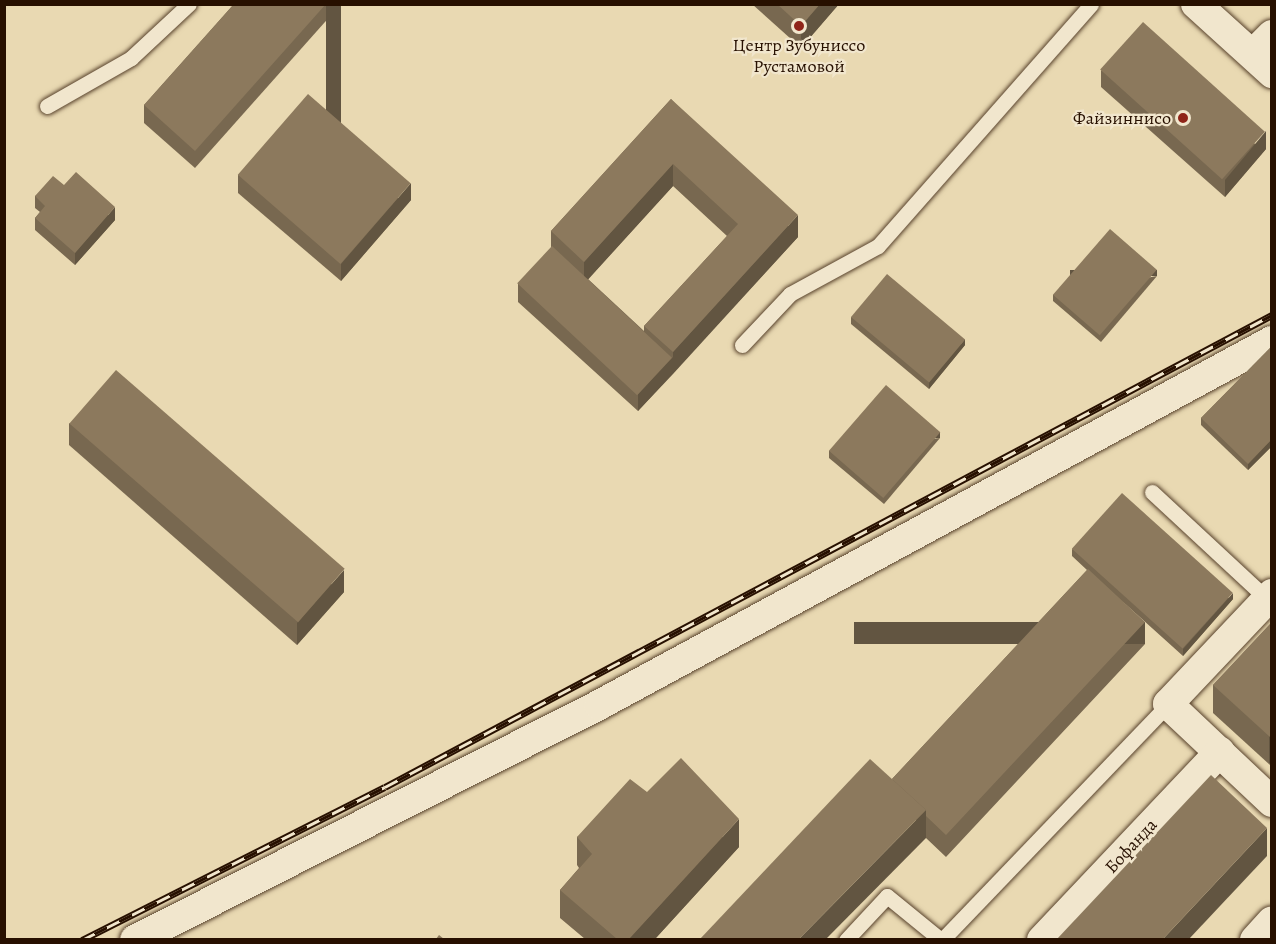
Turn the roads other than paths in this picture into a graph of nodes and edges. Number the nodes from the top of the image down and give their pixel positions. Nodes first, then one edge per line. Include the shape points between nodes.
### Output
1 (189, 4) edge
2 (1091, 4) edge
3 (1196, 4) edge
4 (1265, 54) edge
5 (47, 106) dead end
6 (1272, 341) edge
7 (742, 345) dead end
8 (1152, 492) dead end
9 (1269, 597) edge
10 (1168, 704) junction
11 (1220, 752) junction
12 (1272, 802) edge
13 (1272, 921) edge
14 (135, 939) edge
15 (846, 939) edge
16 (942, 939) edge
17 (1042, 939) edge
18 (1255, 939) edge

1 - 5 lane via 131,58
2 - 7 lane via 878,246 790,294
3 - 4 street
6 - 14 street via 599,705
8 - 9 lane
9 - 10 street
10 - 11 street
10 - 16 lane
11 - 12 street
11 - 17 street, Бофанда
13 - 18 street
15 - 16 lane via 887,896

